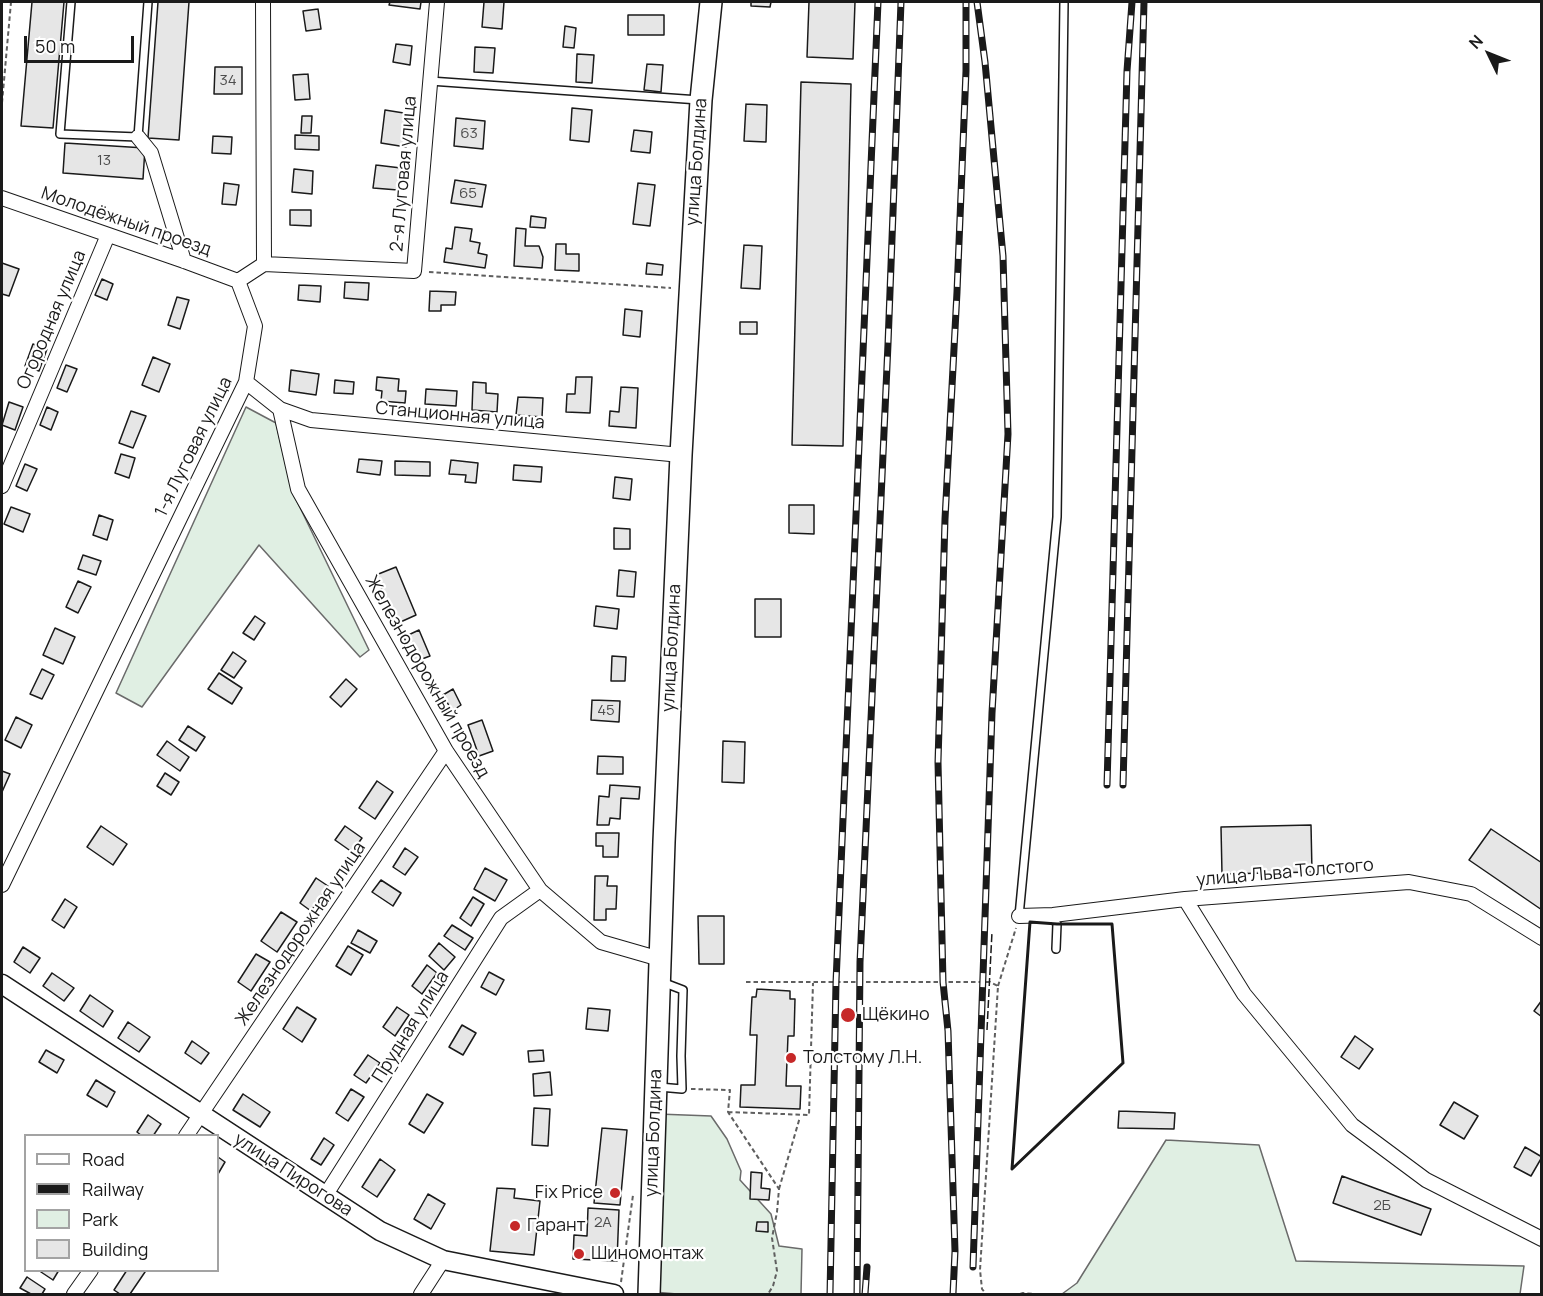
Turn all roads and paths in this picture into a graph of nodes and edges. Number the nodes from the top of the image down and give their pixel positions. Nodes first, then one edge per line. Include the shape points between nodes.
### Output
1 (11, 2) edge
2 (71, 2) edge
3 (148, 2) edge
4 (263, 2) edge
5 (437, 2) edge
6 (711, 2) edge
7 (1064, 2) edge
8 (430, 81) junction
9 (701, 100) junction
10 (2, 103) edge
11 (138, 137) junction
12 (2, 198) edge
13 (108, 235) junction
14 (184, 261) junction
15 (264, 264) junction
16 (414, 271) junction
17 (238, 281) junction
18 (689, 289) junction
19 (246, 382) junction
20 (280, 409) junction
21 (681, 455) junction
22 (2, 486) edge
23 (446, 752) junction
24 (2, 885) edge
25 (540, 890) junction
26 (1185, 899) junction
27 (1053, 915) junction
28 (1019, 916) junction
29 (1542, 938) edge
30 (1056, 950) dead end
31 (660, 959) junction
32 (659, 981) junction
33 (746, 982) dead end
34 (813, 982) junction
35 (2, 984) edge
36 (998, 986) junction
37 (656, 1087) junction
38 (682, 1089) junction
39 (728, 1112) junction
40 (201, 1114) junction
41 (801, 1116) junction
42 (187, 1134) edge
43 (778, 1189) junction
44 (633, 1194) dead end
45 (325, 1196) junction
46 (1542, 1239) edge
47 (443, 1260) junction
48 (90, 1272) edge
49 (618, 1290) edge
50 (74, 1294) edge
51 (422, 1294) edge
52 (649, 1294) edge
53 (768, 1294) edge
54 (986, 1294) edge
55 (1020, 1294) edge
56 (1034, 1294) edge

1 - 10 path
2 - 11 lane via 60,134
3 - 11 lane
4 - 15 street
5 - 8 street, 2-я Луговая улица
6 - 9 main road, улица Болдина
7 - 28 lane via 1057,518
8 - 9 lane
8 - 16 street, 2-я Луговая улица
9 - 18 main road, улица Болдина
11 - 14 street via 152,153
12 - 13 street, Молодёжный проезд
13 - 14 street, Молодёжный проезд
13 - 22 street, Огородная улица
14 - 17 street, Молодёжный проезд
15 - 16 street, 2-я Луговая улица
15 - 17 street
16 - 18 path
17 - 19 street, 1-я Луговая улица via 255,326
18 - 21 main road, улица Болдина
19 - 20 street, Станционная улица
19 - 24 street, 1-я Луговая улица
20 - 21 street, Станционная улица via 311,420
20 - 23 street, Железнодорожный проезд via 298,489
21 - 31 main road, улица Болдина
23 - 25 street, Железнодорожный проезд
23 - 40 street, Железнодорожная улица
25 - 31 street, Железнодорожный проезд via 601,942
25 - 45 street, Прудная улица via 501,918
26 - 27 street, улица Льва Толстого
26 - 29 street, улица Льва Толстого via 1409,882 1471,894
26 - 46 street via 1244,994 1352,1125 1426,1180
27 - 28 street, улица Льва Толстого
27 - 30 lane via 1057,924
28 - 36 path
31 - 32 main road, улица Болдина
32 - 37 main road, улица Болдина
32 - 38 lane via 683,990
33 - 34 path
34 - 36 path via 990,982
34 - 41 path via 809,1115
35 - 40 street, улица Пирогова
36 - 54 path via 980,1270
37 - 38 lane
37 - 52 main road, улица Болдина
38 - 39 path via 730,1090
39 - 41 path
39 - 43 path
40 - 42 street, Железнодорожная улица
40 - 45 street, улица Пирогова
41 - 43 path
43 - 53 path via 772,1238 777,1271
44 - 49 path
45 - 47 street, улица Пирогова via 380,1232
47 - 49 street, улица Пирогова
47 - 51 street
48 - 50 street
55 - 56 path

